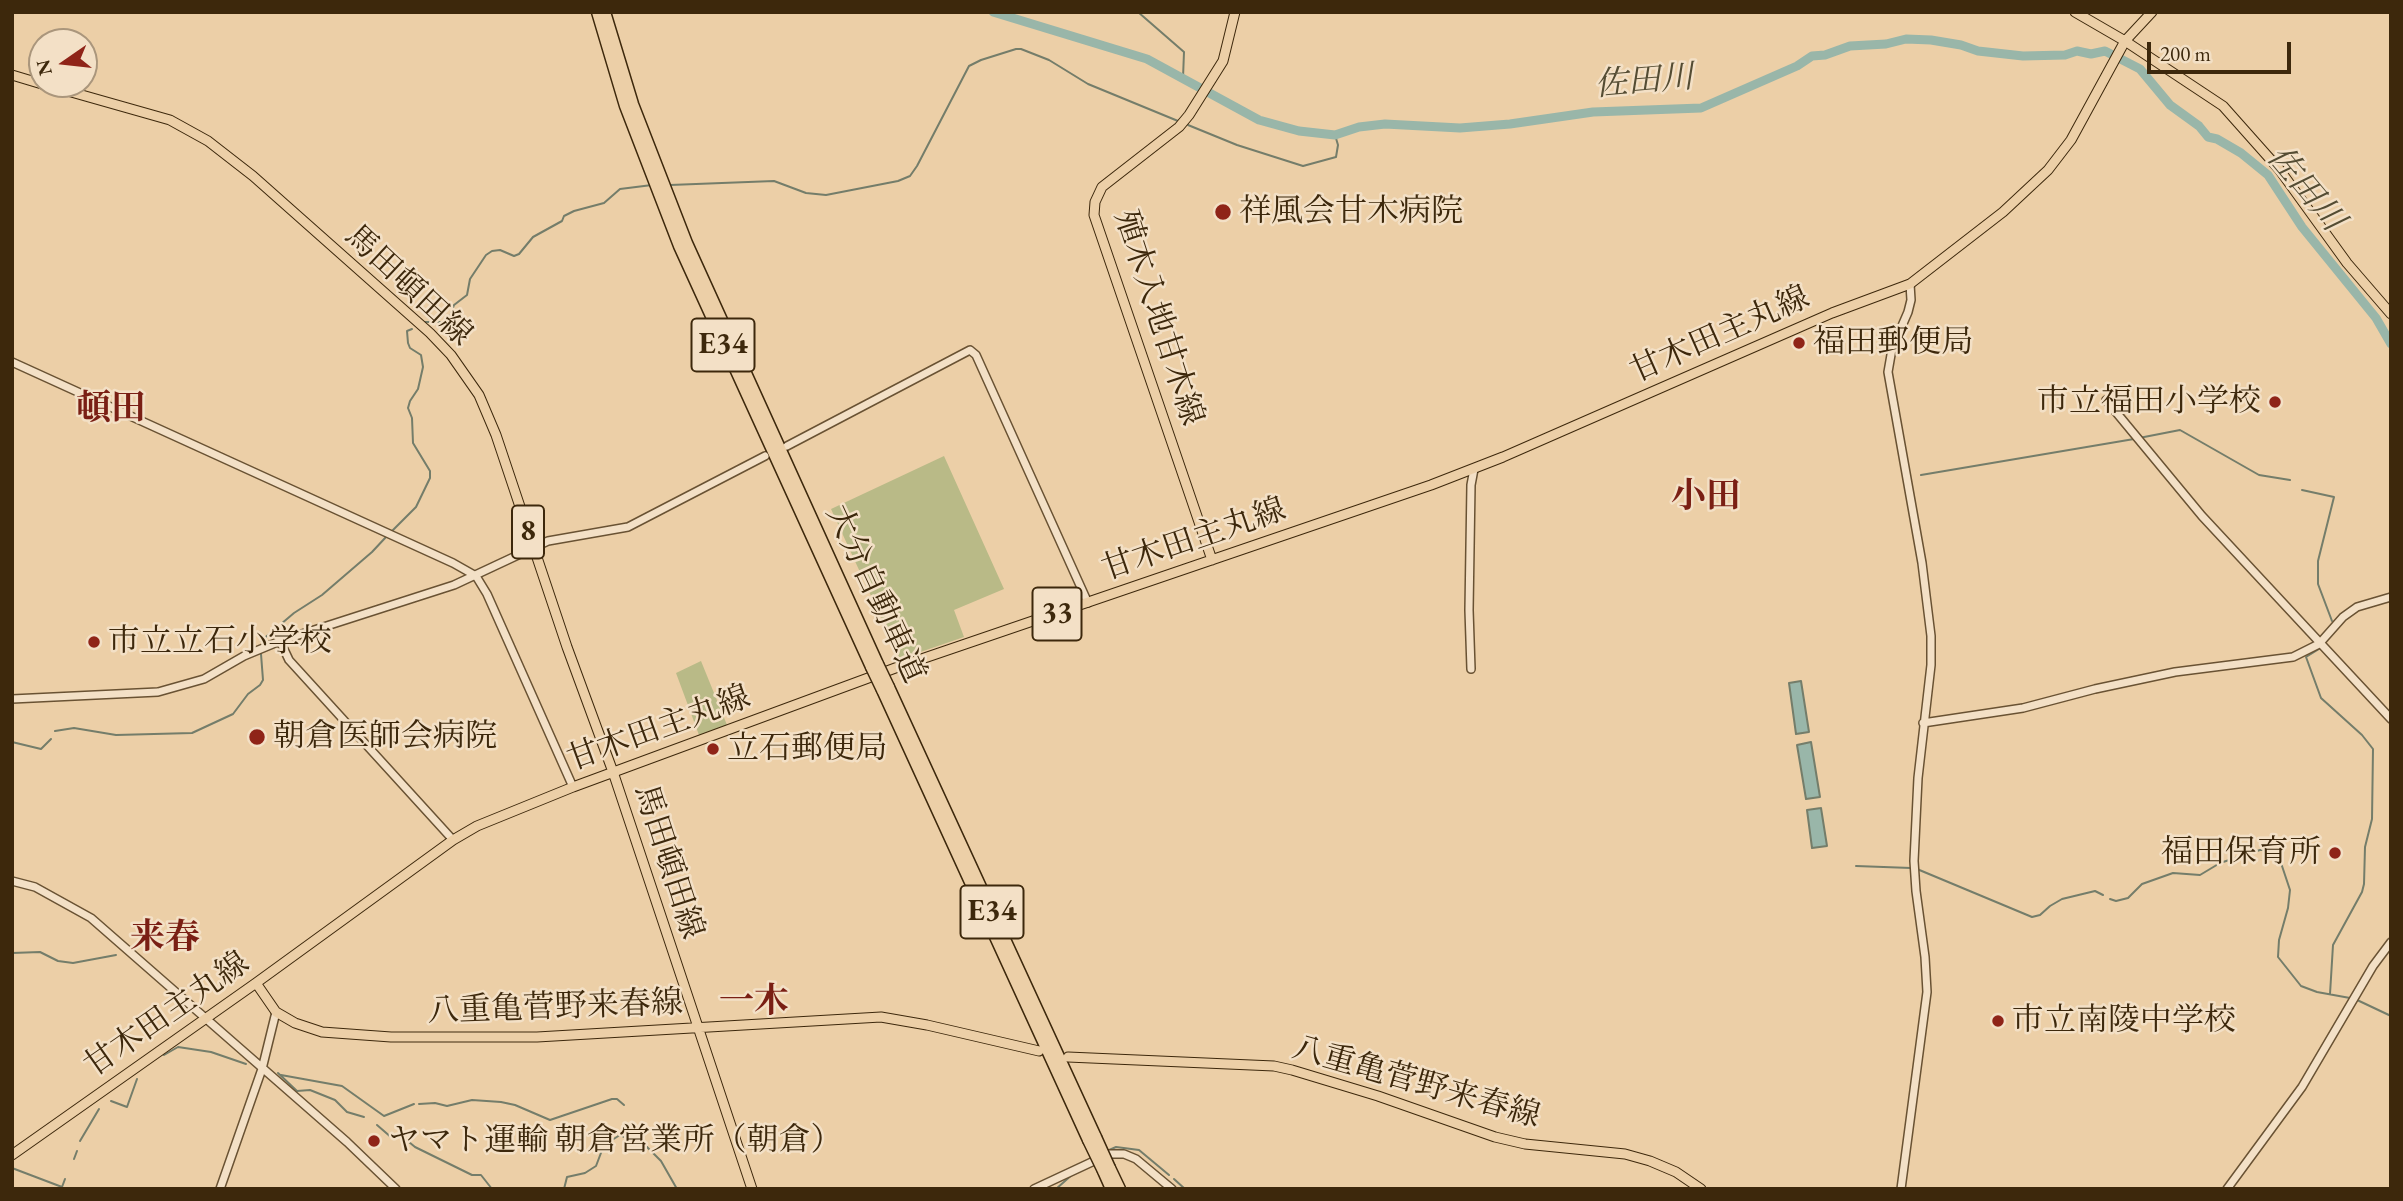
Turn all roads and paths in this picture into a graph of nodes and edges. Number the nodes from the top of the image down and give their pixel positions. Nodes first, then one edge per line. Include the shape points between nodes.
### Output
1 (1235, 12) edge
2 (2075, 12) edge
3 (2151, 12) edge
4 (601, 13) edge
5 (2123, 44) junction
6 (92, 98) edge
7 (1910, 284) junction
8 (2391, 314) edge
9 (12, 362) edge
10 (2106, 400) dead end
11 (787, 446) dead end
12 (765, 456) dead end
13 (1474, 469) junction
14 (533, 547) junction
15 (1212, 560) junction
16 (476, 576) junction
17 (2391, 597) edge
18 (1088, 603) junction
19 (280, 641) junction
20 (2319, 644) junction
21 (1471, 669) dead end
22 (12, 699) edge
23 (2391, 719) edge
24 (1923, 723) junction
25 (612, 772) junction
26 (573, 787) junction
27 (453, 839) junction
28 (12, 881) edge
29 (2391, 942) edge
30 (256, 983) junction
31 (276, 1012) junction
32 (205, 1018) junction
33 (698, 1029) junction
34 (1039, 1051) dead end
35 (1068, 1057) dead end
36 (262, 1069) junction
37 (12, 1155) edge
38 (1107, 1169) junction
39 (1690, 1185) edge
40 (1167, 1187) edge
41 (220, 1189) edge
42 (396, 1189) edge
43 (752, 1189) edge
44 (1034, 1189) edge
45 (1111, 1189) edge
46 (1120, 1189) edge
47 (1701, 1189) edge
48 (1900, 1189) edge
49 (2227, 1189) edge

1 - 15 main road, 殖木入地甘木線 via 1227,50 1180,127 1102,187 1094,215
2 - 5 main road
3 - 5 main road, 甘木田主丸線 / 33
4 - 38 highway, 大分自動車道 / E34, bridge via 682,231 885,689
5 - 7 main road, 甘木田主丸線 / 33 via 2071,140 2048,170 2003,212
5 - 8 main road via 2224,106
6 - 14 main road, 馬田頓田線 / 8 via 170,120 202,136 430,333 478,395
7 - 13 main road, 甘木田主丸線 / 33 via 1832,313
7 - 24 street via 1911,300 1888,372 1929,607 1931,664
9 - 16 street
10 - 20 street via 2202,516
11 - 18 street via 970,350
12 - 14 street via 628,527
13 - 15 main road, 甘木田主丸線 / 33
13 - 21 street
14 - 16 street
14 - 25 main road, 馬田頓田線 / 8
15 - 18 main road, 甘木田主丸線 / 33
16 - 19 street
16 - 26 street
17 - 20 street via 2357,607
18 - 25 main road, 甘木田主丸線 / 33
19 - 22 street via 204,679 158,692
19 - 27 street via 289,660
20 - 23 street
20 - 24 street via 2293,657 2175,672 2023,708
24 - 48 street via 1915,869 1927,992
25 - 26 main road, 甘木田主丸線 / 33
25 - 33 main road, 馬田頓田線 / 8
26 - 27 main road, 甘木田主丸線 / 33
27 - 30 main road, 甘木田主丸線 / 33
28 - 32 street via 35,887 91,918
29 - 49 street via 2302,1087
30 - 31 main road, 八重亀菅野来春線
30 - 32 main road, 甘木田主丸線 / 33
31 - 33 main road, 八重亀菅野来春線 via 322,1032 391,1037 537,1037
31 - 36 street
32 - 36 street
32 - 37 main road, 甘木田主丸線 / 33
33 - 34 main road, 八重亀菅野来春線 via 881,1017
33 - 43 main road, 馬田頓田線 / 8
35 - 39 main road, 八重亀菅野来春線 via 1274,1066 1495,1137 1650,1161
36 - 41 street
36 - 42 street
38 - 45 highway, 大分自動車道 / E34
38 - 46 highway, 大分自動車道 / E34
39 - 47 main road, 八重亀菅野来春線
40 - 44 street via 1136,1158 1110,1154

